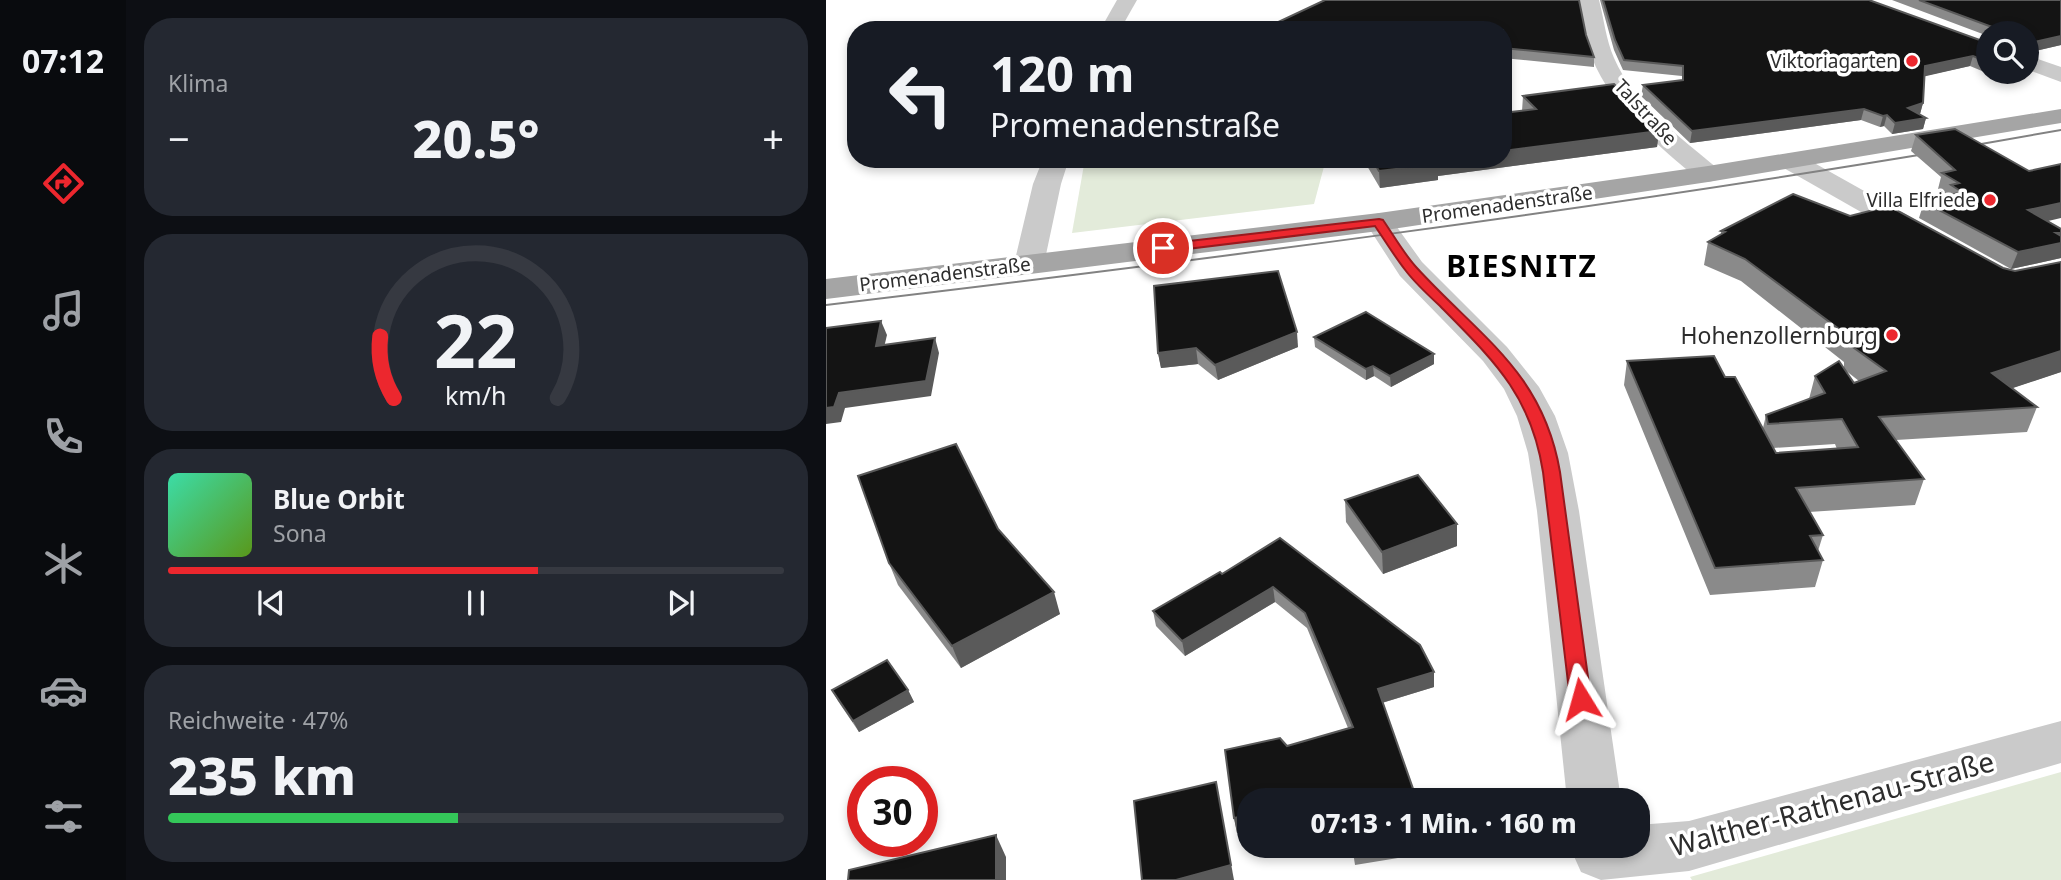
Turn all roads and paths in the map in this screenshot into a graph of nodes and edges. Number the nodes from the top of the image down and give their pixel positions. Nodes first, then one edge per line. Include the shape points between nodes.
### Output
1 (1127, 0) edge
2 (1589, 0) edge
3 (1115, 21) edge
4 (2039, 66) edge
5 (2061, 75) edge
6 (2061, 116) edge
7 (1791, 161) junction
8 (1053, 168) edge
9 (1708, 174) junction
10 (1379, 222) junction
11 (1949, 250) edge
12 (1029, 264) junction
13 (826, 289) edge
14 (2061, 742) edge
15 (1592, 788) edge
16 (1602, 860) edge

1 - 3 street
2 - 9 street, Talstraße via 1603,59 1614,79 1631,102
4 - 5 street
6 - 7 main road, Promenadenstraße
7 - 9 main road, Promenadenstraße
7 - 11 street
8 - 12 street
9 - 10 main road, Promenadenstraße
10 - 12 main road, Promenadenstraße
10 - 15 street via 1411,269 1495,354 1521,387 1535,416 1548,453 1556,499
12 - 13 main road, Promenadenstraße
14 - 16 street, Walther-Rathenau-Straße via 1689,846

